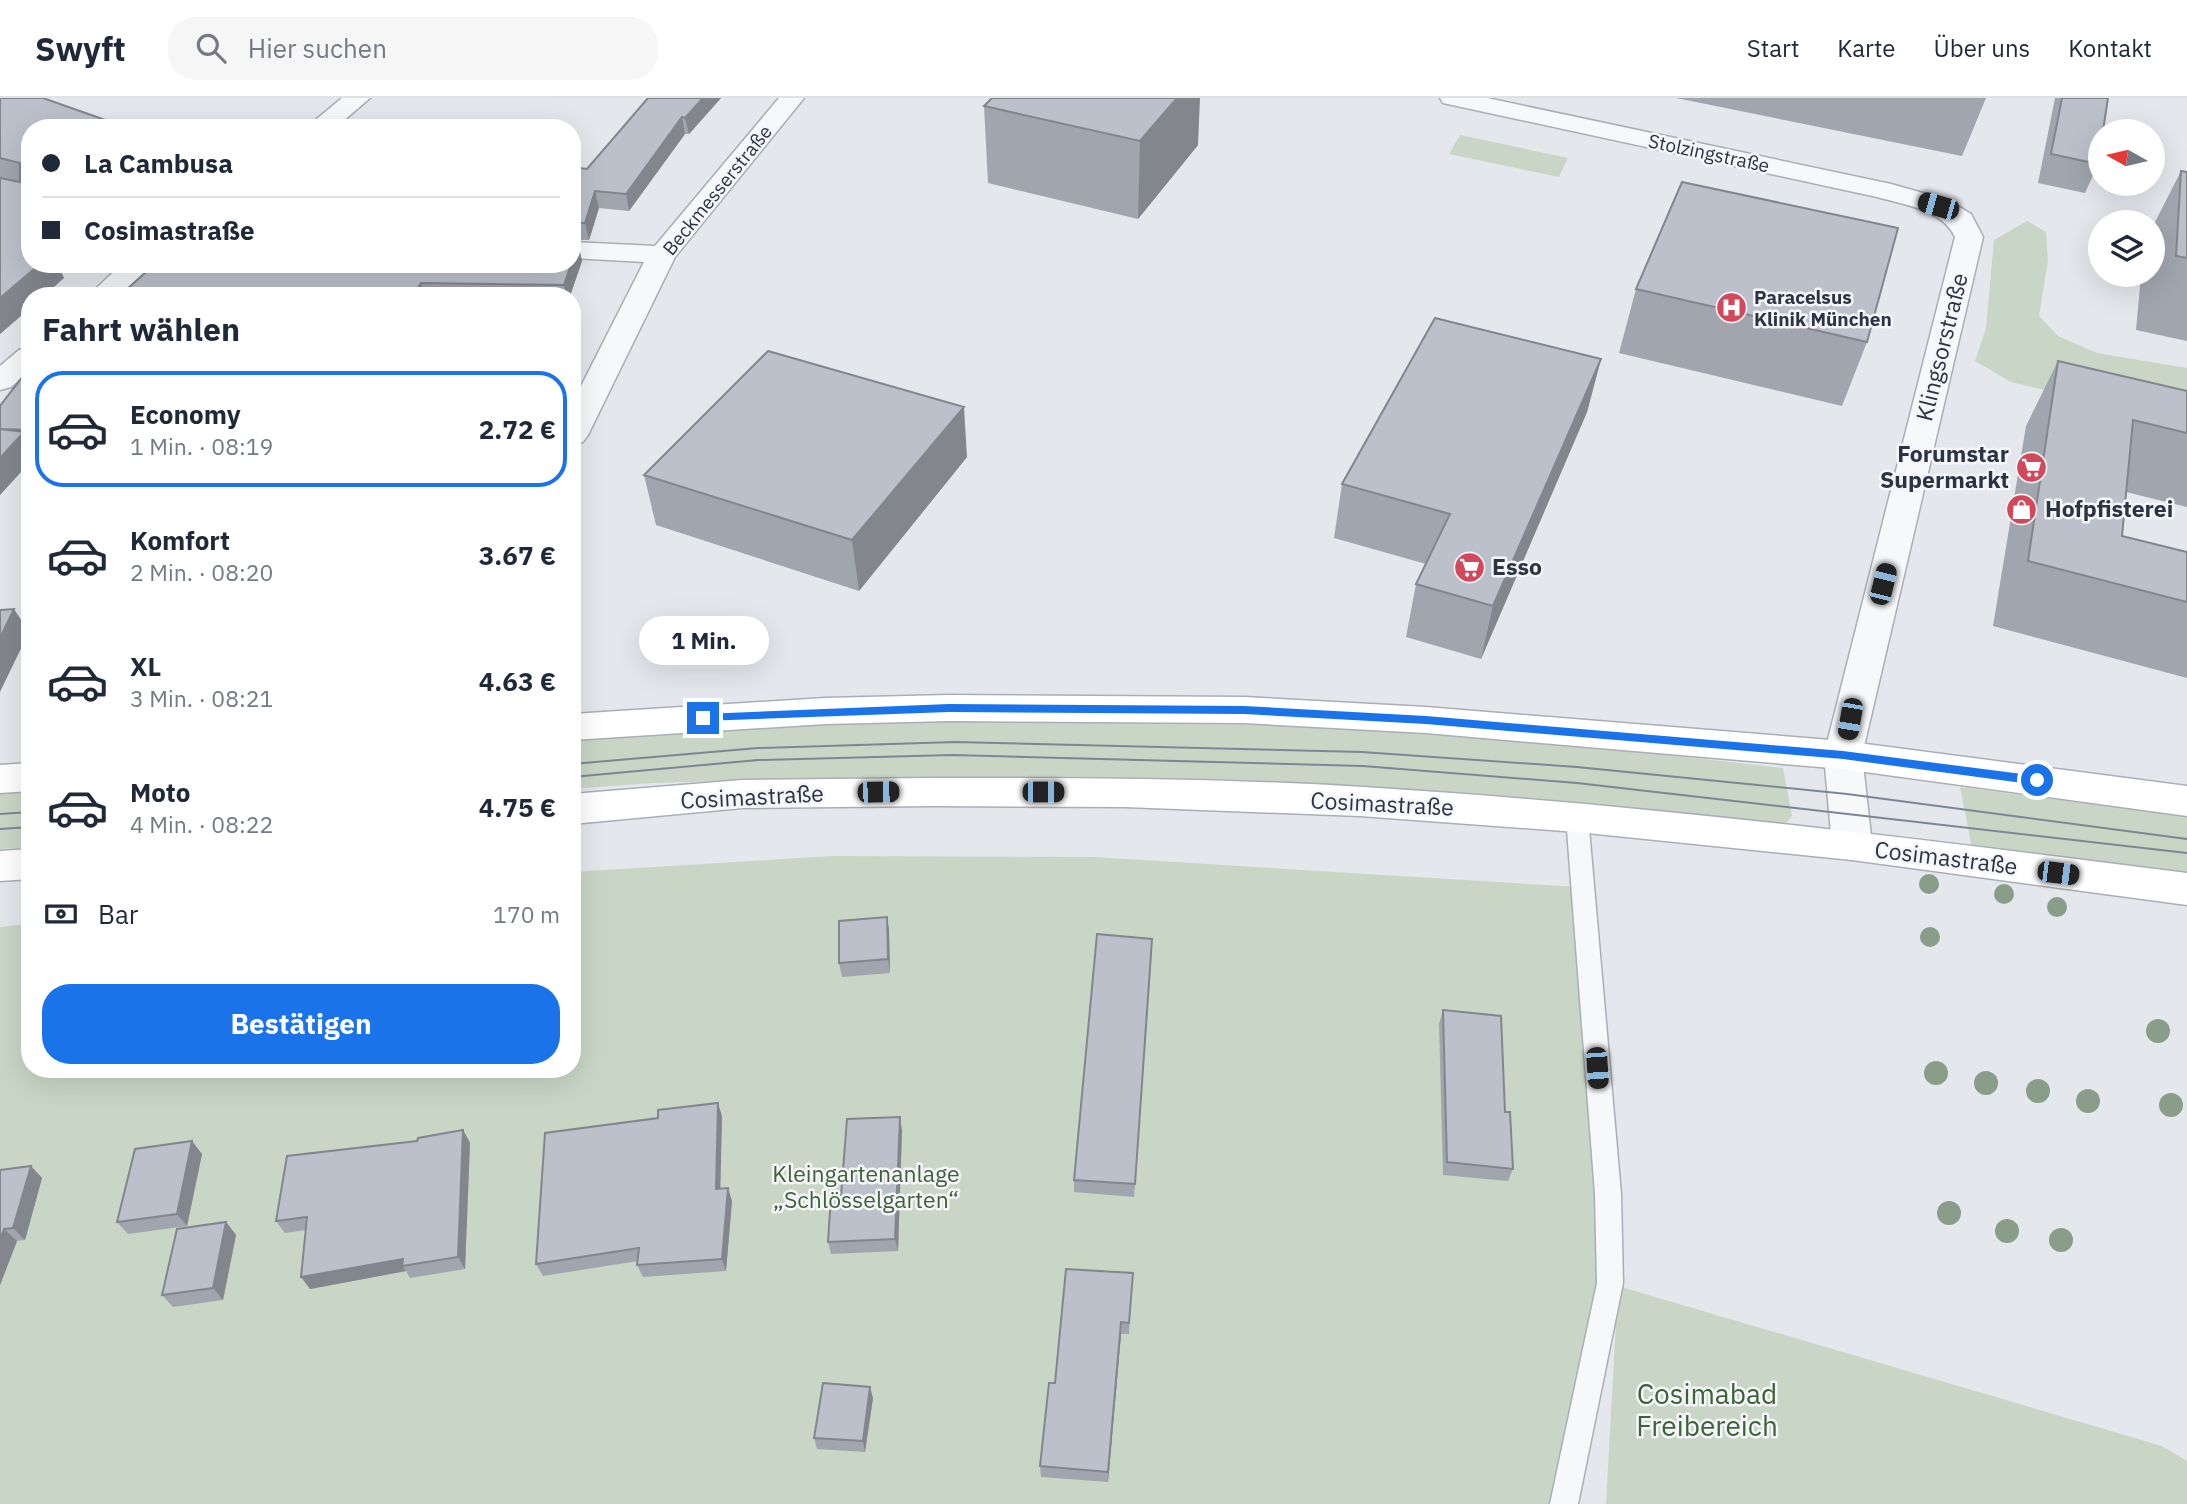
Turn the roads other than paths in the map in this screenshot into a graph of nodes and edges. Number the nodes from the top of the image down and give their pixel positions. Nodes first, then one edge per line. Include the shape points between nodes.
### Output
1 (358, 98) edge
2 (792, 98) edge
3 (1452, 98) edge
4 (331, 119) edge
5 (1961, 220) joint
6 (581, 250) edge
7 (662, 255) junction
8 (129, 273) edge
9 (112, 287) edge
10 (21, 364) edge
11 (0, 381) edge
12 (581, 417) edge
13 (581, 726) edge
14 (1843, 755) junction
15 (21, 778) edge
16 (0, 779) edge
17 (2187, 801) edge
18 (581, 808) edge
19 (1577, 817) junction
20 (1852, 845) junction
21 (21, 865) edge
22 (0, 866) edge
23 (2187, 889) edge
24 (1564, 1504) edge

1 - 4 street
2 - 7 street, Beckmesserstraße
3 - 5 street, Stolzingstraße via 1882,191 1938,206
5 - 14 street, Klingsorstraße via 1969,237
6 - 7 street
7 - 12 street, Beckmesserstraße
8 - 9 street
10 - 11 street
13 - 14 main road via 825,711 1192,709 1426,720
14 - 17 main road
14 - 20 street, Klingsorstraße
15 - 16 main road
18 - 19 main road, Cosimastraße via 742,794 1125,793 1360,801
19 - 20 main road, Cosimastraße
19 - 24 lane via 1608,1194 1610,1283
20 - 23 main road, Cosimastraße
21 - 22 main road

